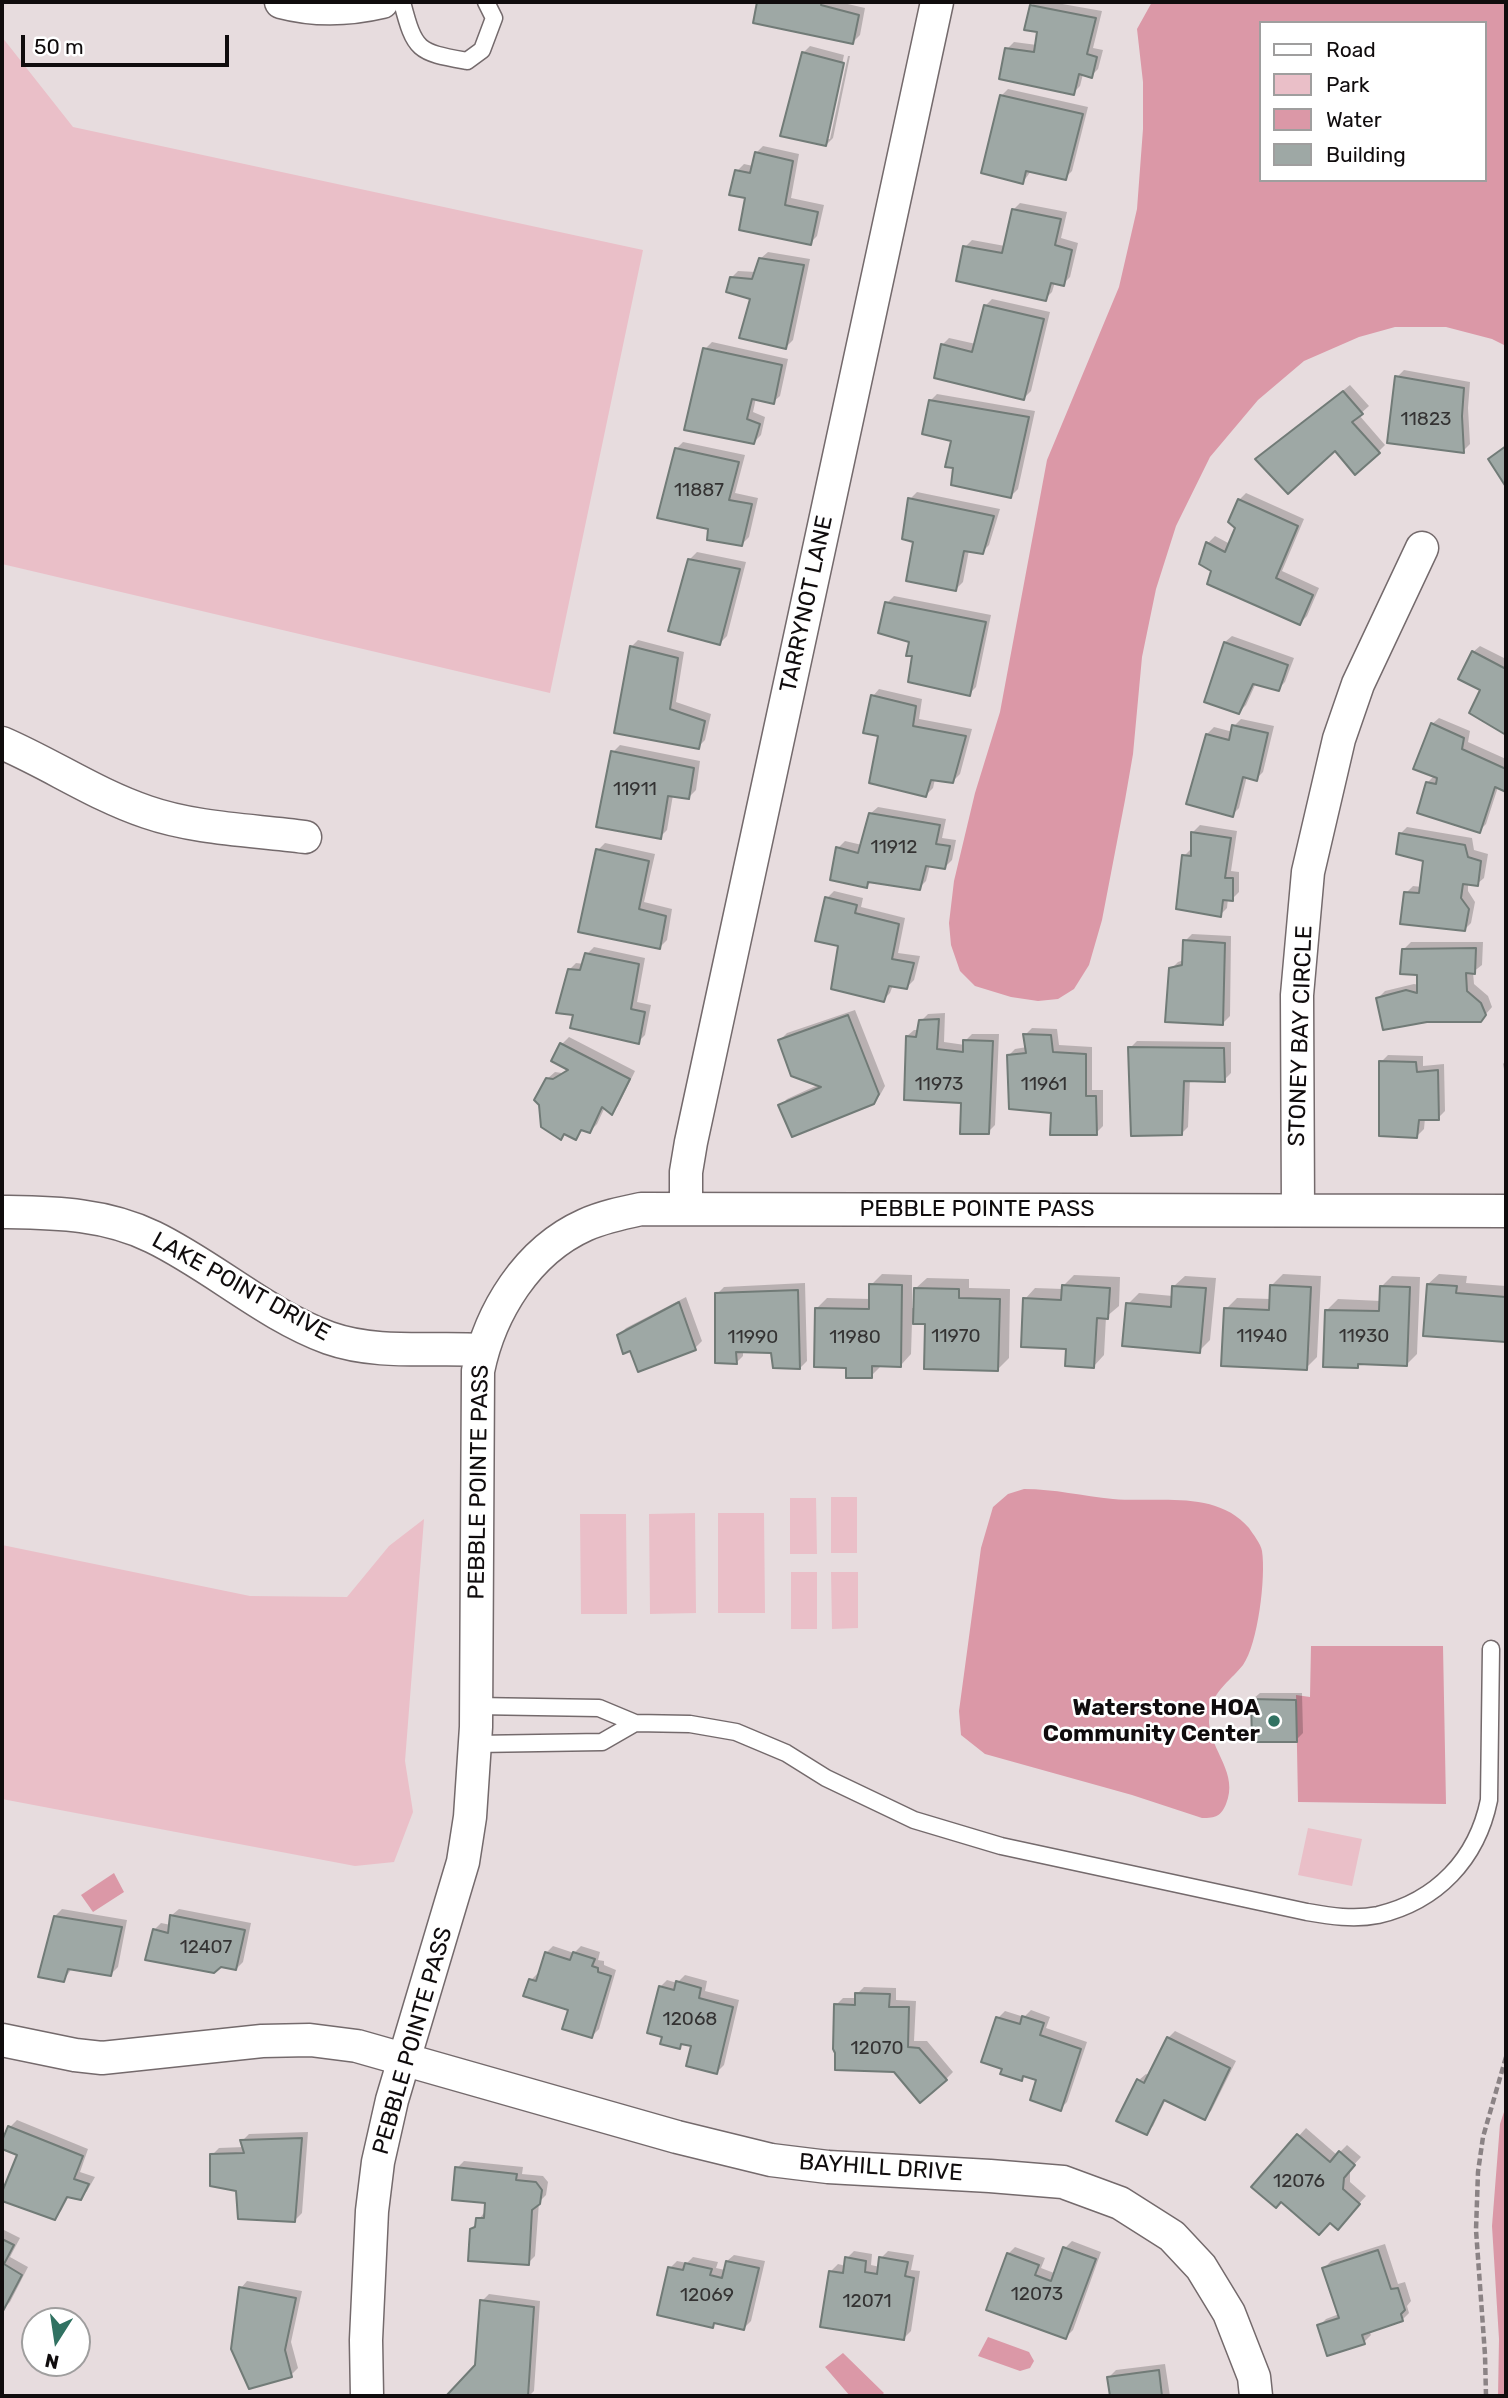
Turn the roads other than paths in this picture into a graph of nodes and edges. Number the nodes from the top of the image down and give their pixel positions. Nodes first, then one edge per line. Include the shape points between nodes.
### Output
1 (281, 2) edge
2 (383, 2) edge
3 (402, 2) edge
4 (486, 2) edge
5 (937, 2) edge
6 (1422, 548) dead end
7 (2, 743) edge
8 (305, 837) dead end
9 (686, 1208) junction
10 (1298, 1210) junction
11 (1506, 1211) edge
12 (2, 1212) edge
13 (482, 1350) junction
14 (1491, 1649) dead end
15 (476, 1706) junction
16 (635, 1723) junction
17 (476, 1744) junction
18 (2, 2040) edge
19 (406, 2061) junction
20 (367, 2396) edge
21 (1256, 2396) edge

1 - 2 street via 343,9
3 - 4 lane via 417,44 428,54 467,61 482,50 494,18
5 - 9 street, TARRYNOT LANE via 691,1142
6 - 10 street, STONEY BAY CIRCLE via 1358,684 1339,739 1308,872 1297,995
7 - 8 street via 149,813
9 - 10 street, PEBBLE POINTE PASS
9 - 13 street, PEBBLE POINTE PASS via 622,1213 568,1235 516,1282
10 - 11 street, PEBBLE POINTE PASS
12 - 13 street, LAKE POINT DRIVE via 70,1214 126,1226 153,1237 308,1329 340,1341 374,1348
13 - 15 street, PEBBLE POINTE PASS via 477,1395
14 - 16 lane via 1489,1800 1475,1843 1450,1878 1435,1889 1378,1915 1360,1917 1307,1912 1001,1846 914,1820 736,1732 690,1724
15 - 16 lane via 599,1708
15 - 17 street, PEBBLE POINTE PASS
16 - 17 lane via 602,1741
17 - 19 street, PEBBLE POINTE PASS via 463,1862
18 - 19 street, BAYHILL DRIVE via 102,2058 262,2040 310,2040 357,2046
19 - 20 street, PEBBLE POINTE PASS via 378,2162 372,2211
19 - 21 street, BAYHILL DRIVE via 771,2160 1063,2182 1120,2203 1172,2236 1200,2267 1230,2313 1254,2377

